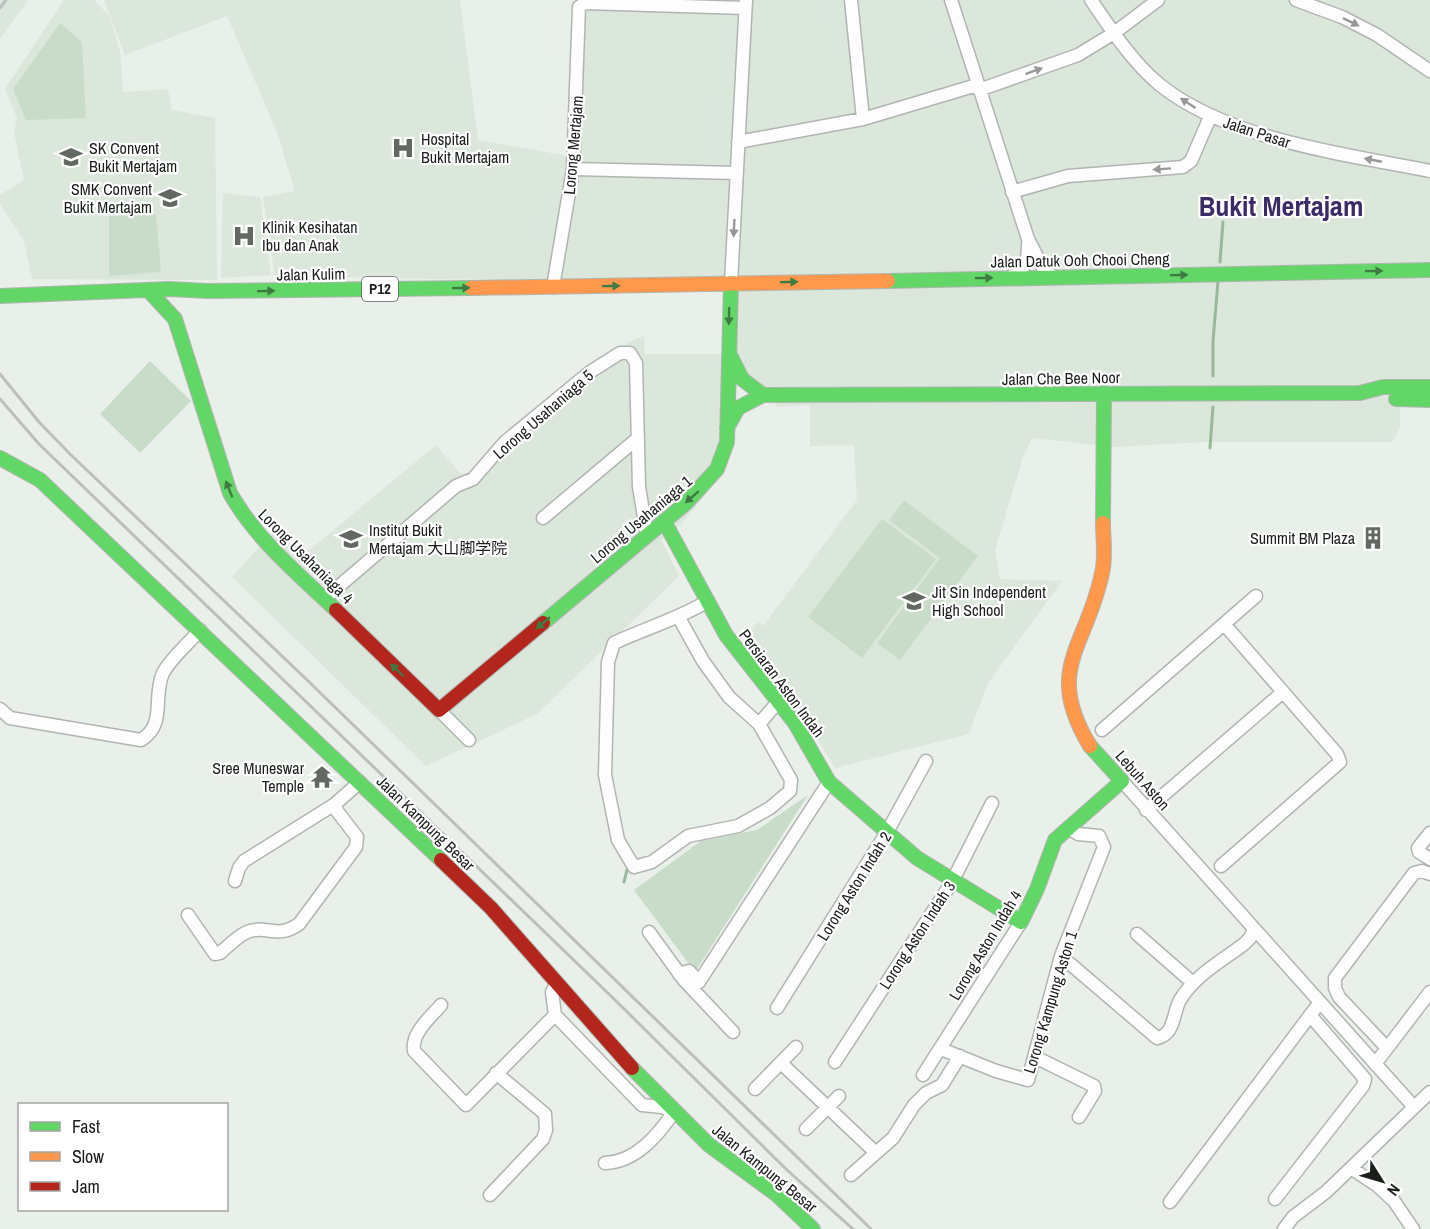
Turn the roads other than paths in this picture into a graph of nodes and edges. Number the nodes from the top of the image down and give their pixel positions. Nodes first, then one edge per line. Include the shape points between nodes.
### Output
1 (851, 0) edge
2 (951, 0) edge
3 (1092, 0) edge
4 (1158, 0) edge
5 (1296, 0) edge
6 (746, 4) edge
7 (1114, 33) junction
8 (1430, 71) edge
9 (978, 87) junction
10 (1210, 117) junction
11 (863, 119) junction
12 (738, 142) junction
13 (573, 169) junction
14 (1430, 171) edge
15 (736, 173) junction
16 (1012, 192) junction
17 (1028, 239) junction
18 (1430, 270) edge
19 (1054, 277) junction
20 (1008, 278) junction
21 (730, 284) junction
22 (553, 287) junction
23 (149, 291) junction
24 (208, 291) junction
25 (0, 296) edge
26 (175, 319) junction
27 (729, 349) junction
28 (1430, 387) edge
29 (1104, 393) junction
30 (1360, 393) junction
31 (763, 395) junction
32 (1430, 400) edge
33 (727, 430) junction
34 (638, 438) junction
35 (0, 458) edge
36 (543, 518) dead end
37 (664, 521) junction
38 (647, 535) junction
39 (1257, 596) dead end
40 (324, 599) junction
41 (708, 601) junction
42 (679, 618) junction
43 (1224, 624) junction
44 (200, 630) junction
45 (1283, 692) junction
46 (777, 703) junction
47 (0, 709) edge
48 (439, 710) junction
49 (759, 724) junction
50 (1102, 730) dead end
51 (469, 740) dead end
52 (926, 761) dead end
53 (360, 782) junction
54 (829, 782) junction
55 (1122, 782) junction
56 (993, 803) dead end
57 (335, 804) junction
58 (1146, 810) junction
59 (1069, 828) junction
60 (887, 832) junction
61 (1430, 832) edge
62 (1430, 859) edge
63 (1221, 866) dead end
64 (1430, 874) edge
65 (235, 881) dead end
66 (952, 882) junction
67 (188, 915) dead end
68 (1021, 922) junction
69 (1254, 929) junction
70 (649, 932) dead end
71 (1137, 934) dead end
72 (1061, 956) junction
73 (680, 974) junction
74 (557, 983) junction
75 (1193, 983) junction
76 (1430, 992) edge
77 (1320, 1002) junction
78 (441, 1005) dead end
79 (777, 1008) dead end
80 (555, 1015) junction
81 (1310, 1015) junction
82 (733, 1032) dead end
83 (796, 1047) dead end
84 (1387, 1048) junction
85 (941, 1049) junction
86 (960, 1056) junction
87 (1035, 1057) junction
88 (835, 1062) dead end
89 (781, 1063) junction
90 (1375, 1064) junction
91 (496, 1073) junction
92 (923, 1075) dead end
93 (755, 1089) dead end
94 (1430, 1092) edge
95 (839, 1096) dead end
96 (1414, 1107) junction
97 (827, 1109) junction
98 (674, 1112) junction
99 (1079, 1117) dead end
100 (806, 1129) dead end
101 (876, 1153) junction
102 (605, 1163) dead end
103 (1351, 1168) junction
104 (851, 1175) dead end
105 (490, 1195) dead end
106 (1275, 1199) dead end
107 (1170, 1202) dead end
108 (1285, 1226) edge
109 (813, 1229) edge
110 (1413, 1229) edge

1 - 11 street
2 - 9 street
3 - 7 street, Jalan Pasar
4 - 7 street
5 -> 8 street via 1377,35
6 - 12 street
6 - 13 street, Lorong Mertajam via 585,3 579,7
9 -> 7 street via 1078,55
10 -> 7 street, Jalan Pasar via 1154,80
9 - 11 street
9 - 16 street
14 -> 10 street, Jalan Pasar via 1287,142
10 -> 16 street via 1191,161 1184,167 1068,176
11 - 12 street
12 - 15 street
13 - 15 street
13 - 22 street, Lorong Mertajam
15 -> 21 street
16 - 17 street
17 - 19 street via 1044,270
17 - 20 street via 1024,268
19 -> 18 main road, Jalan Datuk Ooh Chooi Cheng
19 - 20 main road, Jalan Datuk Ooh Chooi Cheng
21 -> 20 main road, Jalan Datuk Ooh Chooi Cheng
22 -> 21 main road, Jalan Kulim / P12
21 -> 27 main road, Lorong Usahaniaga 1
24 -> 22 main road, Jalan Kulim / P12
23 - 24 main road, Jalan Kulim / P12
23 - 25 main road, Jalan Kulim / P12
23 - 26 main road
24 - 26 main road via 179,302
40 -> 26 main road, Lorong Usahaniaga 4 via 261,538 230,493
27 - 31 main road via 740,377
27 - 33 main road, Lorong Usahaniaga 1
28 - 30 main road, Jalan Che Bee Noor via 1383,387
29 - 30 main road, Jalan Che Bee Noor
29 - 31 main road, Jalan Che Bee Noor
29 - 55 main road, Lebuh Aston via 1103,571 1091,614 1071,660 1067,689 1073,715 1089,745
30 - 32 main road, Jalan Che Bee Noor
31 - 33 main road via 738,408
33 -> 37 main road, Lorong Usahaniaga 1 via 725,454 713,477
34 - 36 street
34 - 38 street via 639,487
34 - 40 street, Lorong Usahaniaga 5 via 636,363 630,353 620,353 590,372 506,442 473,479 456,486
35 - 44 main road, Jalan Kampung Besar via 45,485
37 - 38 main road, Lorong Usahaniaga 1
37 - 41 main road, Persiaran Aston Indah
38 -> 48 main road, Lorong Usahaniaga 1
39 - 43 street
48 -> 40 main road, Lorong Usahaniaga 4
41 - 42 street
41 - 46 main road, Persiaran Aston Indah via 726,635
42 - 49 street via 729,697
42 - 49 street via 644,628 614,643 608,662 605,775 618,840 634,867 652,862 688,836 738,826 790,791 791,780
43 - 45 street
43 - 50 street
44 - 47 street via 164,672 156,724 150,735 141,740 10,718
44 - 53 main road, Jalan Kampung Besar
45 - 58 street
45 - 63 street via 1340,762
46 - 49 street
46 - 54 main road, Persiaran Aston Indah via 801,731
48 - 51 street, Lorong Usahaniaga 4
52 - 60 street, Lorong Aston Indah 2
53 - 57 street
53 - 74 main road, Jalan Kampung Besar via 491,908
54 - 60 main road, Persiaran Aston Indah
54 - 73 street via 699,982 689,971
55 - 58 street, Lebuh Aston
55 - 59 main road, Lorong Aston Indah 4
56 - 66 street, Lorong Aston Indah 3
57 - 65 street via 244,861
57 - 67 street via 357,837 356,847 299,924 274,933 246,932 215,954
58 - 69 street, Lebuh Aston
59 - 68 main road, Lorong Aston Indah 4 via 1055,840
59 - 72 street, Lorong Kampung Aston 1 via 1078,834 1099,836 1104,847
60 - 66 main road, Persiaran Aston Indah
60 - 79 street, Lorong Aston Indah 2
61 - 62 street via 1418,848
64 - 84 street via 1414,873 1335,978 1339,997
66 - 68 main road, Persiaran Aston Indah
66 - 88 street, Lorong Aston Indah 3
68 - 85 street, Lorong Aston Indah 4
69 - 75 street via 1244,944
69 - 77 street, Lebuh Aston
70 - 73 street
71 - 75 street
72 - 75 street via 1157,1038 1169,1030 1179,1001
72 - 87 street, Lorong Kampung Aston 1
73 - 82 street
74 - 80 street via 552,992
74 - 98 main road, Jalan Kampung Besar
76 - 84 street
77 - 81 street
77 - 90 street, Lebuh Aston
78 - 91 street via 416,1035 414,1051 466,1105
80 - 91 street
80 - 98 street via 642,1105
81 - 106 street via 1365,1078 1363,1086
81 - 107 street
83 - 89 street
84 - 90 street
85 - 86 street, Lorong Kampung Aston 1
85 - 92 street, Lorong Aston Indah 4
86 - 87 street, Lorong Kampung Aston 1 via 1028,1080
86 - 101 street via 942,1086 926,1093 914,1105 899,1132
87 - 99 street via 1094,1086 1095,1091
89 - 93 street
89 - 97 street
90 - 96 street, Lebuh Aston
91 - 105 street via 545,1114 546,1130 543,1139
94 - 96 street
95 - 97 street
96 - 103 street
97 - 100 street
97 - 101 street
98 - 102 street via 646,1146 614,1163
98 - 109 main road, Jalan Kampung Besar
101 - 104 street
103 - 108 street
103 - 110 street via 1394,1201

